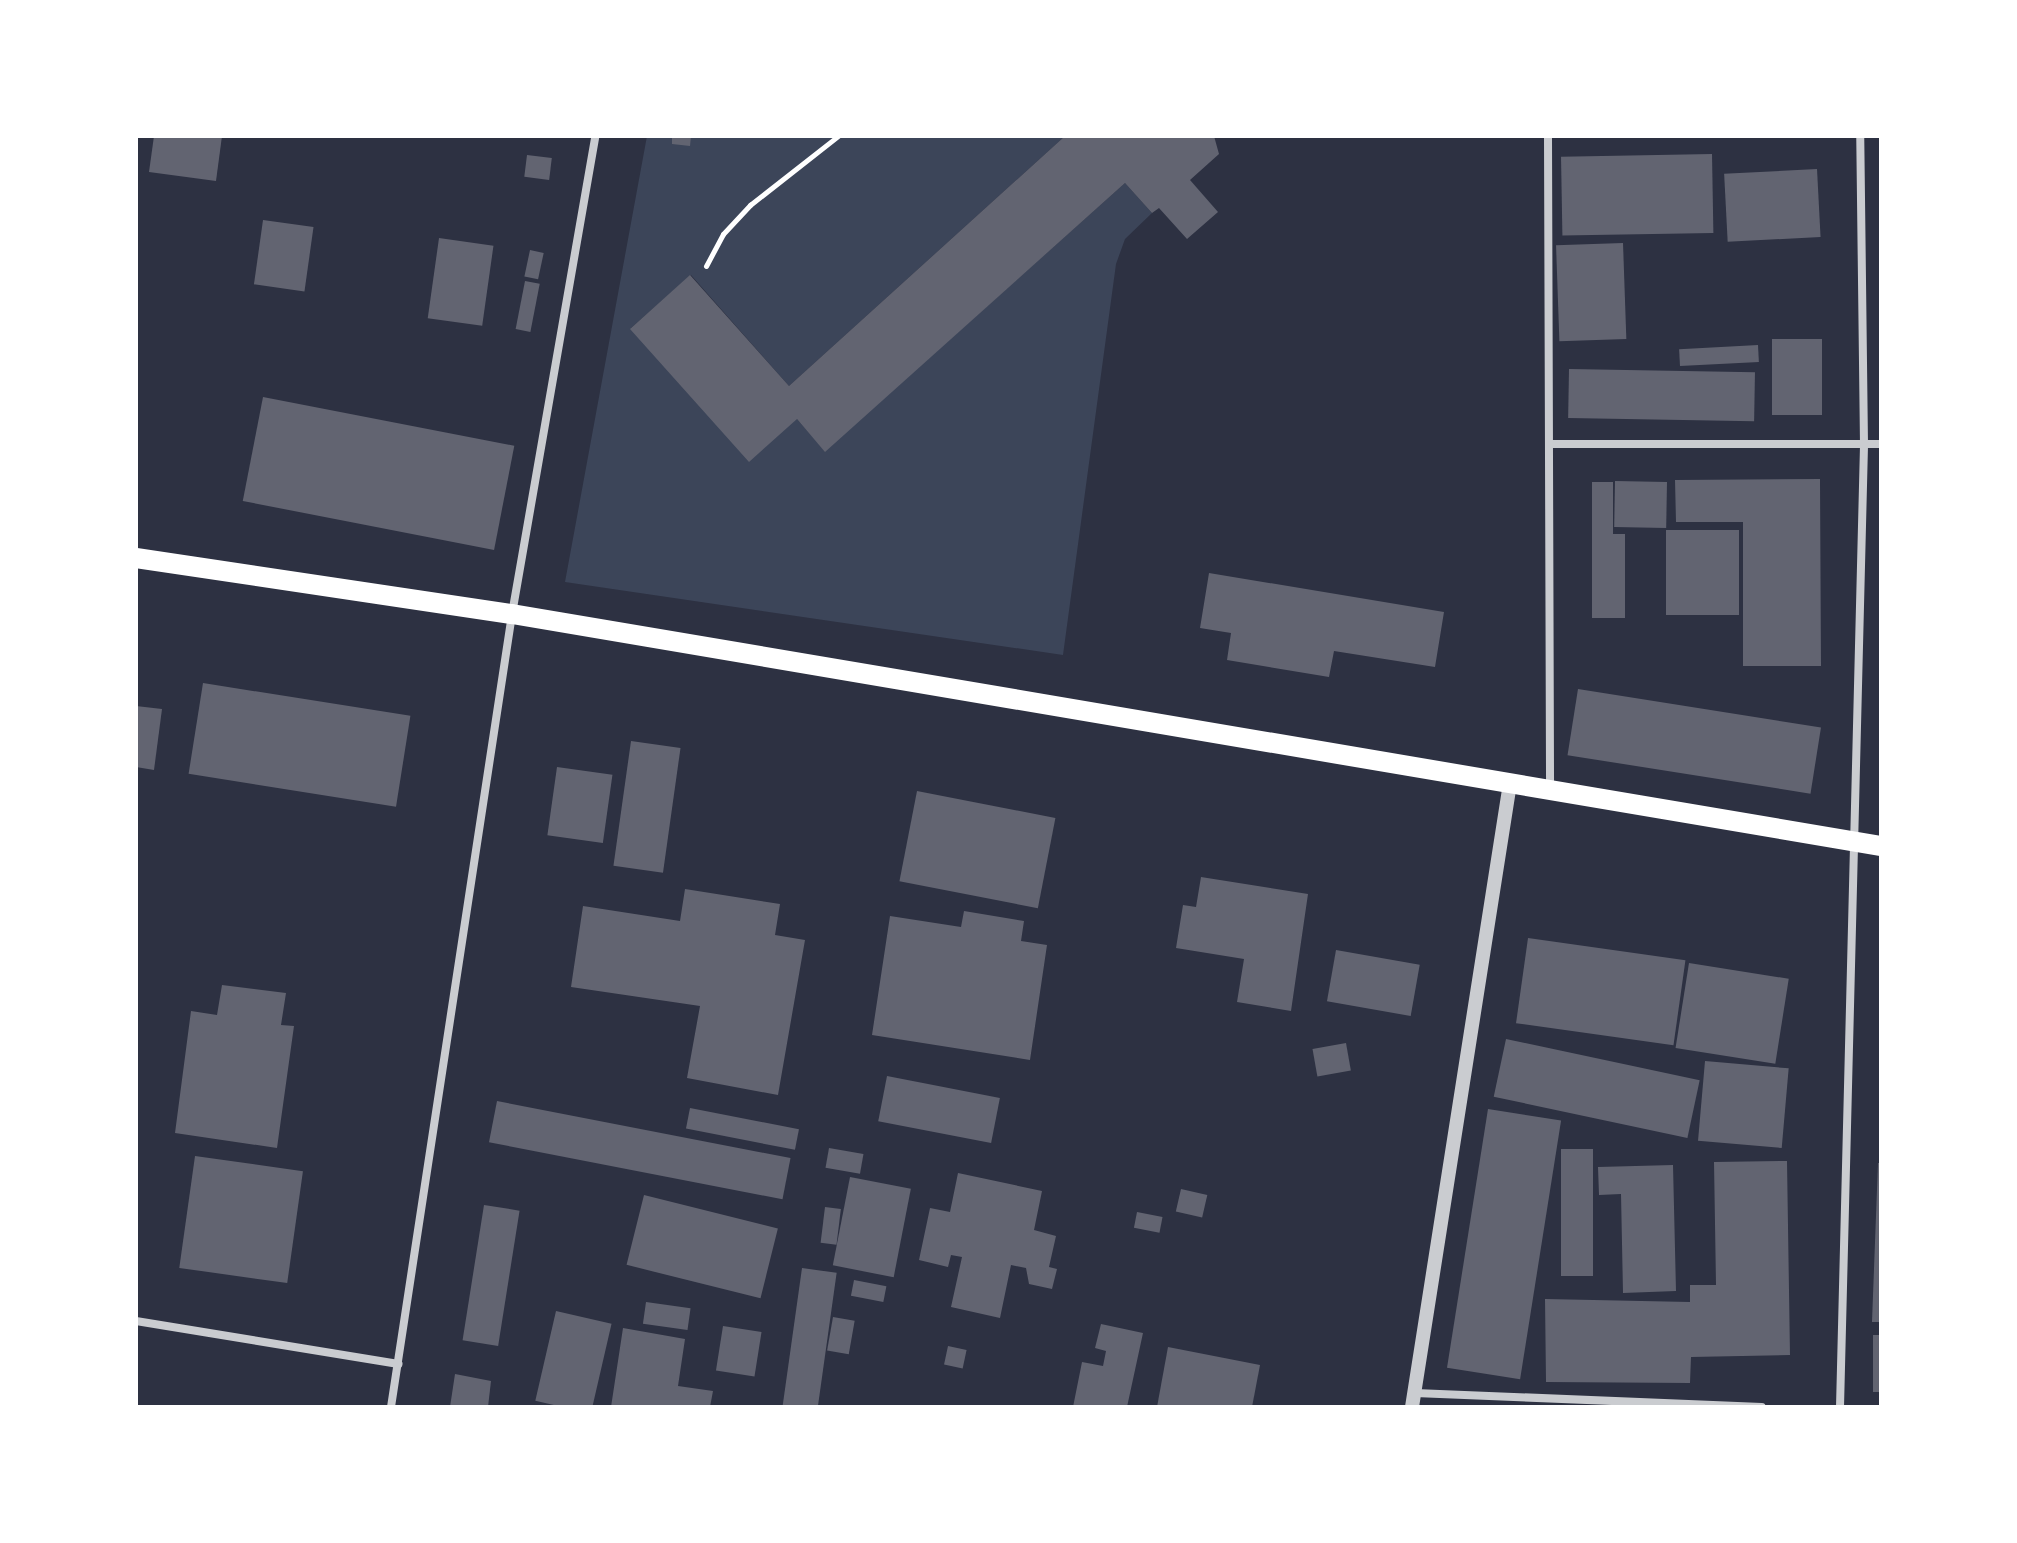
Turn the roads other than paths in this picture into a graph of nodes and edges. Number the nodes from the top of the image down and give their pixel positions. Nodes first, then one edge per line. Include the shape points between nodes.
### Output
1 (595, 136) edge
2 (1548, 136) edge
3 (1860, 136) edge
4 (1552, 444) junction
5 (1864, 444) junction
6 (1881, 444) edge
7 (136, 558) edge
8 (512, 614) junction
9 (1510, 783) junction
10 (1550, 792) junction
11 (1851, 841) junction
12 (1881, 846) edge
13 (136, 1321) edge
14 (398, 1364) junction
15 (1414, 1400) edge
16 (391, 1407) edge
17 (1762, 1407) edge
18 (1840, 1407) edge

1 - 8 street
2 - 4 street
3 - 5 street
4 - 5 street
4 - 10 street
5 - 6 street
5 - 11 street
7 - 8 main road
8 - 9 main road
8 - 14 street
9 - 10 main road
9 - 15 street
10 - 11 main road
11 - 12 main road
11 - 18 street
13 - 14 street
14 - 16 street
15 - 17 street

